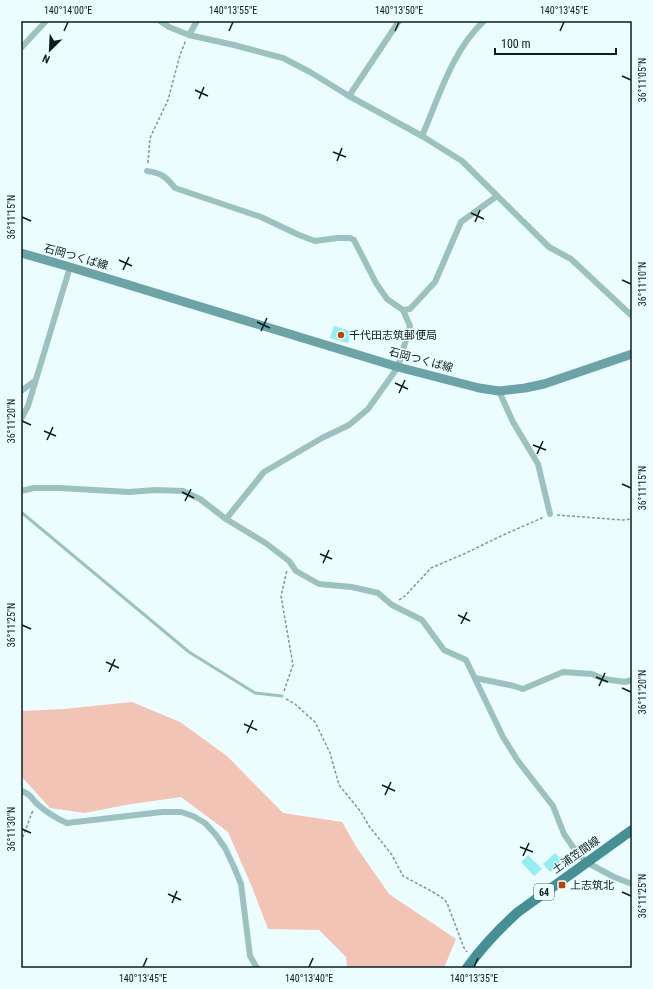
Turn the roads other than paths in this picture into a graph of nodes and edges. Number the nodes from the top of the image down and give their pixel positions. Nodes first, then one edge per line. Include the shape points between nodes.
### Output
1 (46, 21) edge
2 (160, 21) edge
3 (197, 21) edge
4 (484, 21) edge
5 (397, 22) edge
6 (189, 35) junction
7 (21, 48) edge
8 (349, 96) junction
9 (422, 136) junction
10 (147, 171) road end
11 (497, 196) junction
12 (21, 253) edge
13 (70, 267) junction
14 (403, 310) junction
15 (632, 316) edge
16 (632, 354) edge
17 (398, 367) junction
18 (35, 381) junction
19 (21, 391) edge
20 (499, 391) junction
21 (21, 419) edge
22 (21, 491) edge
23 (21, 512) edge
24 (550, 514) road end
25 (226, 519) junction
26 (475, 678) junction
27 (632, 680) edge
28 (282, 696) road end
29 (21, 790) edge
30 (632, 830) edge
31 (586, 862) junction
32 (632, 884) edge
33 (470, 964) edge
34 (257, 968) edge

1 - 7 street
2 - 6 street
3 - 6 street
4 - 9 street via 464,44 449,72
5 - 8 street
6 - 8 street via 234,44 282,58
8 - 9 street
9 - 11 street via 462,161
10 - 14 street via 158,172 176,188 261,217 315,241 337,238 354,240 387,299
11 - 14 street via 461,222 435,282 410,309
11 - 15 street via 549,247 571,259
12 - 13 main road, 石岡つくば線
13 - 17 main road, 石岡つくば線
13 - 18 street
14 - 17 street via 410,326
16 - 20 main road, 石岡つくば線 via 544,384
17 - 20 main road, 石岡つくば線
17 - 25 street via 368,409 349,425 264,472
18 - 19 street
18 - 21 street via 28,406
20 - 24 street via 512,422 538,464
22 - 25 street via 59,488 129,492 183,491 200,499
23 - 28 lane via 190,652 255,693
25 - 26 street via 267,544 289,561 296,571 319,584 352,587 378,593 392,605 422,620 444,650 466,660
26 - 27 street via 523,689 563,672 592,674 604,679 625,682
26 - 31 street via 510,749 553,806 564,834
29 - 34 street via 67,823 162,812 181,812 205,823 226,848 241,884 250,956
30 - 31 main road, 土浦笠間線 / 64
31 - 32 street
31 - 33 main road, 土浦笠間線 / 64 via 502,926

